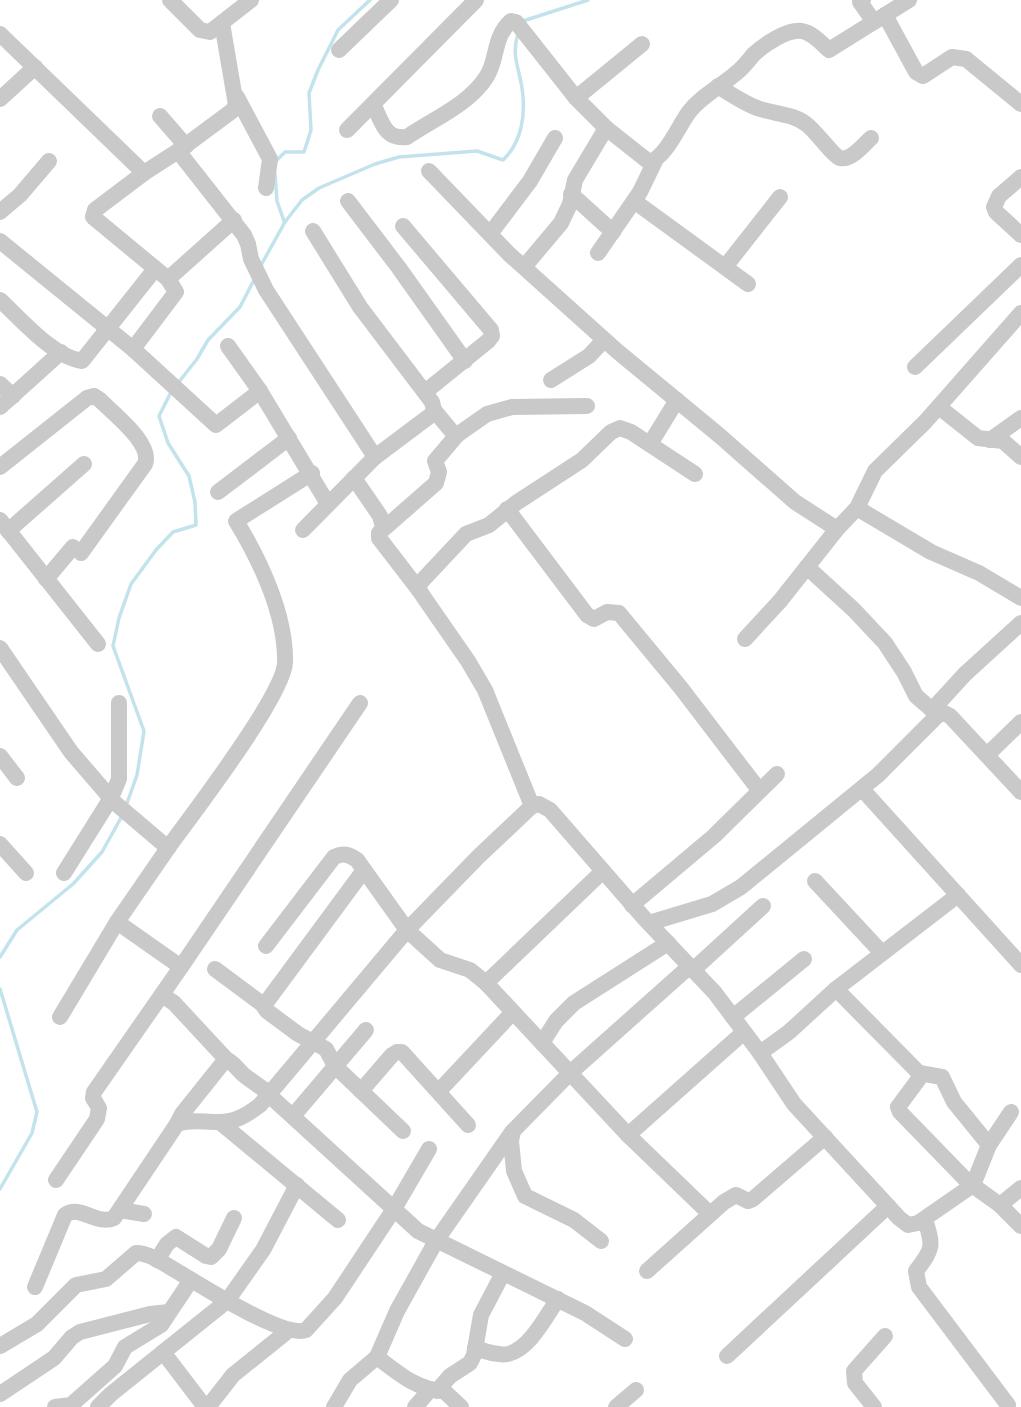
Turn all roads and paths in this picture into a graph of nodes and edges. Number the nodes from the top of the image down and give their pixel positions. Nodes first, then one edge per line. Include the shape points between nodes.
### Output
1 (170, 0) edge
2 (251, 0) edge
3 (391, 0) edge
4 (476, 0) edge
5 (863, 0) edge
6 (909, 0) edge
7 (879, 18) junction
8 (222, 23) junction
9 (0, 34) edge
10 (642, 44) dead end
11 (339, 50) dead end
12 (36, 68) junction
13 (718, 86) junction
14 (237, 97) junction
15 (576, 98) junction
16 (0, 99) edge
17 (1019, 99) edge
18 (373, 104) junction
19 (159, 117) dead end
20 (606, 128) junction
21 (347, 130) dead end
22 (555, 138) dead end
23 (871, 138) dead end
24 (182, 149) junction
25 (49, 161) dead end
26 (654, 161) junction
27 (429, 171) dead end
28 (144, 173) junction
29 (1021, 177) edge
30 (266, 188) dead end
31 (571, 194) junction
32 (780, 197) dead end
33 (348, 201) dead end
34 (634, 201) junction
35 (0, 212) edge
36 (234, 220) junction
37 (403, 226) dead end
38 (313, 231) dead end
39 (613, 232) junction
40 (490, 233) junction
41 (1021, 235) edge
42 (0, 241) edge
43 (598, 253) dead end
44 (1021, 265) edge
45 (524, 267) junction
46 (725, 267) junction
47 (155, 269) junction
48 (168, 279) junction
49 (748, 284) dead end
50 (0, 300) edge
51 (1021, 313) edge
52 (106, 329) junction
53 (604, 340) junction
54 (228, 346) dead end
55 (133, 349) junction
56 (61, 352) junction
57 (465, 361) junction
58 (915, 368) dead end
59 (551, 380) dead end
60 (0, 384) edge
61 (260, 391) junction
62 (425, 391) junction
63 (677, 400) junction
64 (6, 402) edge
65 (587, 406) dead end
66 (939, 407) junction
67 (434, 410) junction
68 (1021, 418) edge
69 (457, 435) junction
70 (289, 438) junction
71 (990, 440) junction
72 (650, 444) junction
73 (375, 457) junction
74 (1021, 457) edge
75 (84, 464) dead end
76 (0, 467) edge
77 (312, 473) junction
78 (695, 474) dead end
79 (354, 478) junction
80 (218, 492) dead end
81 (328, 503) junction
82 (857, 508) junction
83 (508, 509) junction
84 (4, 526) edge
85 (383, 527) junction
86 (837, 529) junction
87 (303, 530) dead end
88 (807, 566) junction
89 (46, 579) junction
90 (419, 590) junction
91 (1021, 598) edge
92 (1021, 623) edge
93 (745, 639) dead end
94 (98, 644) dead end
95 (0, 648) edge
96 (119, 703) dead end
97 (359, 703) dead end
98 (935, 713) junction
99 (1021, 722) edge
100 (987, 755) junction
101 (0, 756) edge
102 (776, 774) dead end
103 (17, 778) dead end
104 (862, 789) junction
105 (759, 790) junction
106 (1021, 792) edge
107 (112, 800) junction
108 (532, 806) junction
109 (0, 844) edge
110 (168, 848) junction
111 (364, 870) junction
112 (603, 871) junction
113 (26, 873) dead end
114 (64, 873) dead end
115 (815, 881) dead end
116 (958, 895) junction
117 (632, 905) junction
118 (763, 906) dead end
119 (117, 922) junction
120 (649, 923) junction
121 (407, 930) junction
122 (668, 943) junction
123 (265, 946) dead end
124 (882, 953) junction
125 (804, 959) dead end
126 (1021, 965) edge
127 (181, 967) junction
128 (691, 968) junction
129 (215, 969) dead end
130 (486, 983) junction
131 (836, 989) junction
132 (162, 995) junction
133 (268, 1000) dead end
134 (513, 1012) junction
135 (60, 1017) dead end
136 (733, 1017) junction
137 (366, 1030) dead end
138 (744, 1032) junction
139 (314, 1043) junction
140 (542, 1044) junction
141 (760, 1053) junction
142 (226, 1059) junction
143 (335, 1066) junction
144 (570, 1073) junction
145 (919, 1073) junction
146 (361, 1091) junction
147 (439, 1091) junction
148 (270, 1095) junction
149 (1011, 1112) dead end
150 (293, 1116) junction
151 (221, 1123) junction
152 (177, 1124) junction
153 (468, 1125) dead end
154 (403, 1131) dead end
155 (513, 1131) junction
156 (628, 1135) junction
157 (825, 1137) junction
158 (989, 1145) junction
159 (429, 1149) dead end
160 (56, 1180) dead end
161 (297, 1185) junction
162 (973, 1185) junction
163 (1021, 1188) edge
164 (1000, 1205) junction
165 (888, 1206) junction
166 (394, 1209) junction
167 (120, 1210) junction
168 (144, 1214) dead end
169 (710, 1214) junction
170 (234, 1218) dead end
171 (925, 1219) junction
172 (338, 1220) dead end
173 (1021, 1226) edge
174 (436, 1241) junction
175 (601, 1241) dead end
176 (156, 1260) junction
177 (647, 1271) dead end
178 (503, 1273) junction
179 (191, 1280) junction
180 (34, 1287) dead end
181 (558, 1299) junction
182 (227, 1301) junction
183 (169, 1312) junction
184 (289, 1331) junction
185 (884, 1336) dead end
186 (625, 1339) dead end
187 (0, 1346) edge
188 (475, 1348) junction
189 (163, 1352) junction
190 (727, 1356) dead end
191 (377, 1357) junction
192 (636, 1390) dead end
193 (433, 1391) junction
194 (0, 1394) edge
195 (1012, 1403) edge
196 (55, 1407) edge
197 (98, 1407) edge
198 (207, 1407) edge
199 (334, 1407) edge
200 (415, 1407) edge
201 (461, 1407) edge
202 (616, 1407) edge
203 (874, 1407) edge

1 - 8 street via 200,30 210,32
2 - 8 street
3 - 11 street
4 - 18 street
5 - 7 street via 860,2
6 - 7 street
7 - 13 street via 829,50 801,31 779,37
7 - 17 street via 916,72 923,76 952,57 966,59
8 - 14 street
9 - 12 street
10 - 15 street
12 - 16 street
12 - 28 street
13 - 23 street via 758,109 806,123 837,157 850,156
13 - 26 street via 690,110
14 - 24 street via 232,111
14 - 30 street via 270,159
15 - 18 street via 530,36 510,21 500,33 489,73 473,93 407,137 387,133
15 - 20 street
18 - 21 street
19 - 24 street
20 - 26 street via 643,159
20 - 31 street
22 - 40 street via 530,181
24 - 28 street
24 - 36 street
25 - 35 street
26 - 34 street
27 - 40 street
28 - 47 street via 95,210 93,217
29 - 41 street via 999,196 994,207
31 - 39 street
31 - 45 street via 561,223
32 - 46 street
33 - 57 street
34 - 39 street
34 - 46 street
36 - 48 street
36 - 73 street via 266,290
37 - 57 street via 491,330 488,341
38 - 62 street via 360,307
39 - 43 street
40 - 45 street
42 - 52 street
44 - 58 street
45 - 53 street
46 - 49 street
47 - 48 street
47 - 52 street
48 - 55 street via 175,296
50 - 56 street
51 - 66 street
52 - 55 street
52 - 56 street via 82,360
53 - 59 street via 589,356
53 - 63 street
54 - 61 street
55 - 61 street via 216,425
56 - 64 street
57 - 62 street
60 - 64 street
61 - 70 street
62 - 67 street
63 - 72 street
63 - 86 street via 795,502
65 - 69 street via 512,407 487,414
66 - 71 street via 978,438
66 - 82 street via 875,471
67 - 69 street
67 - 73 street
68 - 71 street
69 - 85 street via 437,456 436,483
70 - 77 street
70 - 80 street
71 - 74 street via 1003,441
72 - 78 street
72 - 83 street via 620,428 611,432 582,460
73 - 79 street
75 - 84 street
76 - 89 street via 94,396 146,449 145,464 77,550
77 - 81 street
77 - 110 street via 236,521 255,552 279,615 285,664 276,691
79 - 81 street
79 - 85 street
81 - 87 street
82 - 86 street
82 - 91 street
83 - 90 street via 489,525 460,538 426,575
83 - 105 street via 587,615 594,619 619,612
84 - 89 street
85 - 90 street via 379,538
86 - 88 street
88 - 93 street
88 - 98 street via 885,643 916,696
89 - 94 street
90 - 108 street via 485,690
92 - 98 street via 965,674
95 - 107 street via 71,752
96 - 107 street via 119,779
97 - 127 street
98 - 100 street via 950,716
98 - 104 street
99 - 100 street
100 - 106 street
101 - 103 street
102 - 105 street
104 - 116 street
104 - 120 street via 741,887 712,904
105 - 117 street
107 - 110 street
107 - 114 street
108 - 112 street via 550,810
108 - 121 street
109 - 113 street
110 - 119 street
111 - 121 street
111 - 123 street via 351,855 334,857
111 - 133 street
112 - 117 street
112 - 130 street
115 - 124 street
116 - 124 street
116 - 126 street
117 - 120 street
118 - 128 street
119 - 127 street
119 - 135 street
120 - 122 street
121 - 130 street via 440,960 470,970
121 - 139 street
122 - 128 street
122 - 140 street via 574,1003
124 - 131 street
125 - 136 street
127 - 132 street
128 - 136 street
128 - 144 street
129 - 139 street
130 - 134 street
131 - 141 street
131 - 145 street
132 - 142 street
132 - 160 street via 94,1092 97,1119
134 - 140 street
134 - 147 street
136 - 138 street
137 - 143 street
138 - 141 street
138 - 156 street
139 - 143 street via 326,1049
139 - 148 street
140 - 144 street
141 - 157 street via 794,1104
142 - 148 street via 266,1091 271,1090
142 - 152 street
143 - 146 street
143 - 150 street
144 - 155 street
144 - 156 street
145 - 158 street via 942,1077 954,1102
145 - 162 street via 898,1107 900,1112
146 - 147 street via 397,1052 408,1057
146 - 154 street
147 - 153 street
148 - 150 street
148 - 151 street via 247,1115
149 - 158 street
150 - 166 street
151 - 152 street
151 - 161 street
152 - 167 street
155 - 174 street
155 - 175 street via 514,1171 525,1196 575,1220
156 - 169 street
157 - 165 street
157 - 169 street via 753,1199 730,1197
158 - 162 street
159 - 166 street
161 - 172 street
161 - 182 street via 263,1250
162 - 164 street
162 - 171 street
163 - 164 street
164 - 173 street
165 - 171 street via 908,1225
165 - 190 street
166 - 174 street
166 - 184 street via 316,1321 300,1333
167 - 168 street
167 - 180 street via 108,1221 76,1212 65,1216
169 - 177 street
170 - 176 street via 211,1257 176,1237
171 - 195 street via 932,1242 916,1271 919,1287
174 - 178 street
174 - 191 street
176 - 179 street
176 - 187 street via 136,1253 106,1279 76,1285 37,1324
178 - 181 street
178 - 188 street via 481,1315
179 - 182 street
179 - 183 street
181 - 186 street
181 - 188 street via 515,1351 497,1354
182 - 184 street
182 - 189 street
183 - 194 street via 80,1332 54,1358
183 - 196 street via 155,1330 125,1347 116,1366 71,1405
184 - 198 street via 233,1375
185 - 203 street via 854,1371 855,1383
188 - 193 street via 470,1363
189 - 197 street
189 - 198 street
191 - 193 street via 410,1382
191 - 199 street via 350,1380
192 - 202 street
193 - 200 street
193 - 201 street via 444,1391

